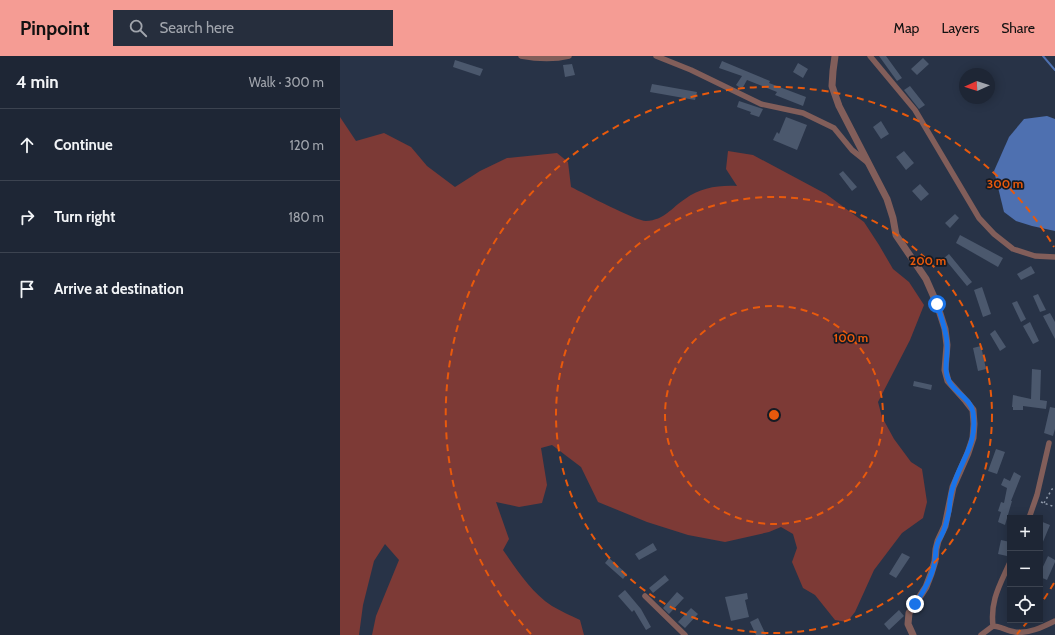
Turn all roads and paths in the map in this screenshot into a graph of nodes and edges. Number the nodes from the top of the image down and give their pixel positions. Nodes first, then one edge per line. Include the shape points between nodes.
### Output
1 (521, 56) edge
2 (569, 56) edge
3 (656, 56) edge
4 (835, 56) edge
5 (870, 56) edge
6 (867, 162) junction
7 (1055, 257) edge
8 (1050, 443) dead end
9 (1055, 490) edge
10 (1036, 500) junction
11 (1044, 503) junction
12 (1055, 507) edge
13 (1030, 515) edge
14 (1007, 569) edge
15 (645, 596) dead end
16 (1055, 621) edge
17 (993, 626) junction
18 (685, 635) edge
19 (913, 635) edge
20 (981, 635) edge

1 - 2 street via 542,59
3 - 6 street via 761,104 803,113 834,128 852,150
4 - 6 street via 832,86 839,106
5 - 7 street via 915,110 979,218 1013,249 1035,256
6 - 19 street via 886,199 896,235 926,279 937,304 947,345 945,370 948,381 972,410 974,424 973,438 953,487 946,526 938,541 931,574 926,587 909,613 908,624
8 - 10 street
9 - 11 path via 1052,489
10 - 11 path
10 - 13 street
11 - 12 path
14 - 17 street via 994,598 991,612
15 - 18 street
16 - 17 street via 1022,632
17 - 20 street

